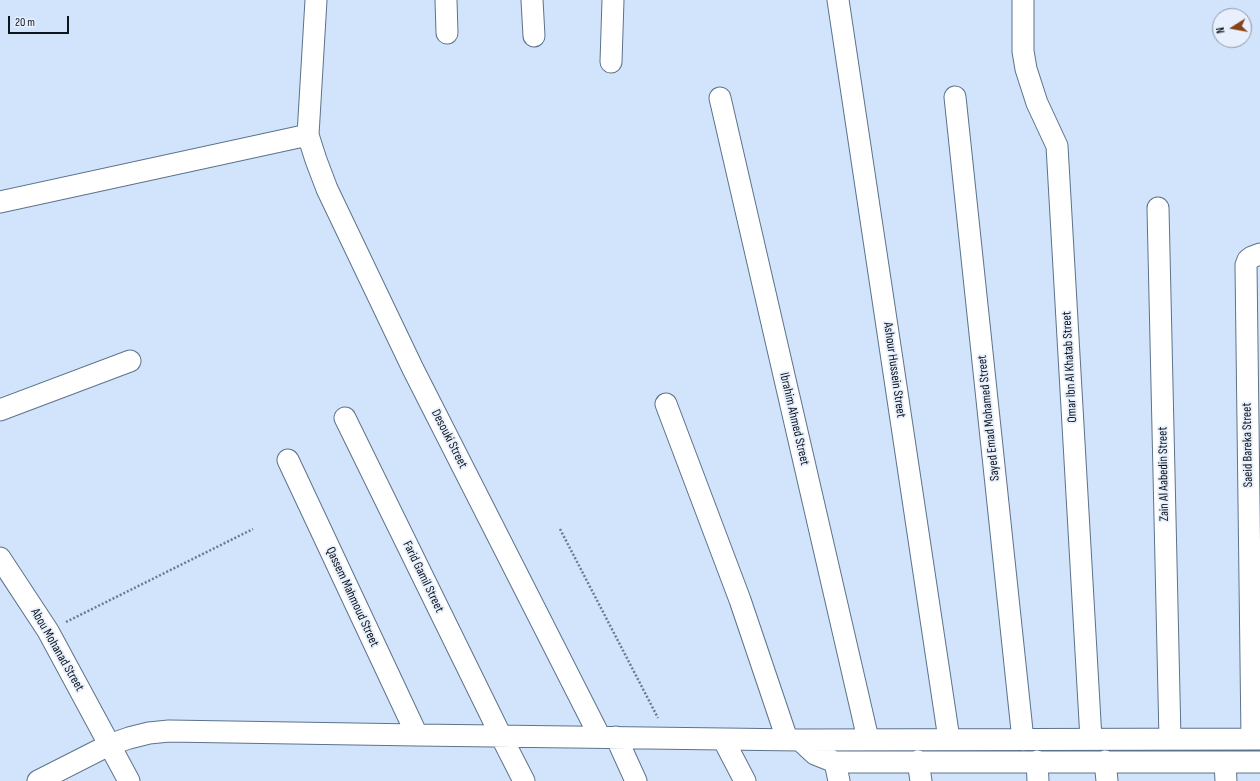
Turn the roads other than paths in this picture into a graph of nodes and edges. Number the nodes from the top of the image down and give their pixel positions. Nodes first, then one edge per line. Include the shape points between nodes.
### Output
1 (316, 0) edge
2 (446, 0) edge
3 (532, 0) edge
4 (613, 0) edge
5 (838, 0) edge
6 (1023, 0) edge
7 (447, 33) dead end
8 (534, 36) dead end
9 (611, 62) dead end
10 (955, 97) dead end
11 (720, 98) dead end
12 (308, 135) junction
13 (0, 202) edge
14 (1158, 208) dead end
15 (1260, 254) edge
16 (130, 361) dead end
17 (666, 404) dead end
18 (0, 410) edge
19 (345, 418) dead end
20 (288, 460) dead end
21 (0, 558) edge
22 (417, 735) junction
23 (501, 736) junction
24 (608, 737) junction
25 (723, 739) junction
26 (794, 739) junction
27 (1091, 739) junction
28 (1170, 739) junction
29 (1256, 739) edge
30 (868, 740) junction
31 (949, 740) junction
32 (1023, 740) junction
33 (109, 745) junction
34 (1260, 762) edge
35 (837, 771) edge
36 (920, 771) edge
37 (1037, 771) edge
38 (1106, 771) edge
39 (1226, 771) edge
40 (38, 781) edge
41 (129, 781) edge
42 (524, 781) edge
43 (636, 781) edge
44 (745, 781) edge

1 - 12 street
2 - 7 street
3 - 8 street
4 - 9 street
5 - 31 street, Ashour Hussein Street
6 - 27 street, Omar Ibn Al Khatab Street via 1023,50 1026,69 1037,103 1054,137 1057,151
10 - 32 street, Sayed Emad Mohamed Street
11 - 30 street, Ibrahim Ahmed Street
12 - 13 street
12 - 24 street, Desouki Street via 327,189 413,369
14 - 28 street, Zain Al Aabedin Street
15 - 29 street, Saeid Bareka Street via 1252,256 1246,265
16 - 18 street
17 - 26 street
19 - 23 street, Farid Gamil Street
20 - 22 street, Qassem Mahmoud Street
21 - 33 street, Abou Mohanad Street via 48,631
22 - 23 street
22 - 33 street via 169,730
23 - 24 street
23 - 42 street, Farid Gamil Street
24 - 25 street
24 - 43 street, Desouki Street
25 - 26 street
25 - 44 street
26 - 30 street
26 - 35 street
27 - 28 street
27 - 32 street
28 - 29 street
30 - 31 street
31 - 32 street
33 - 40 street
33 - 41 street, Abou Mohanad Street
34 - 39 street
35 - 36 street
36 - 37 street
37 - 38 street
38 - 39 street

